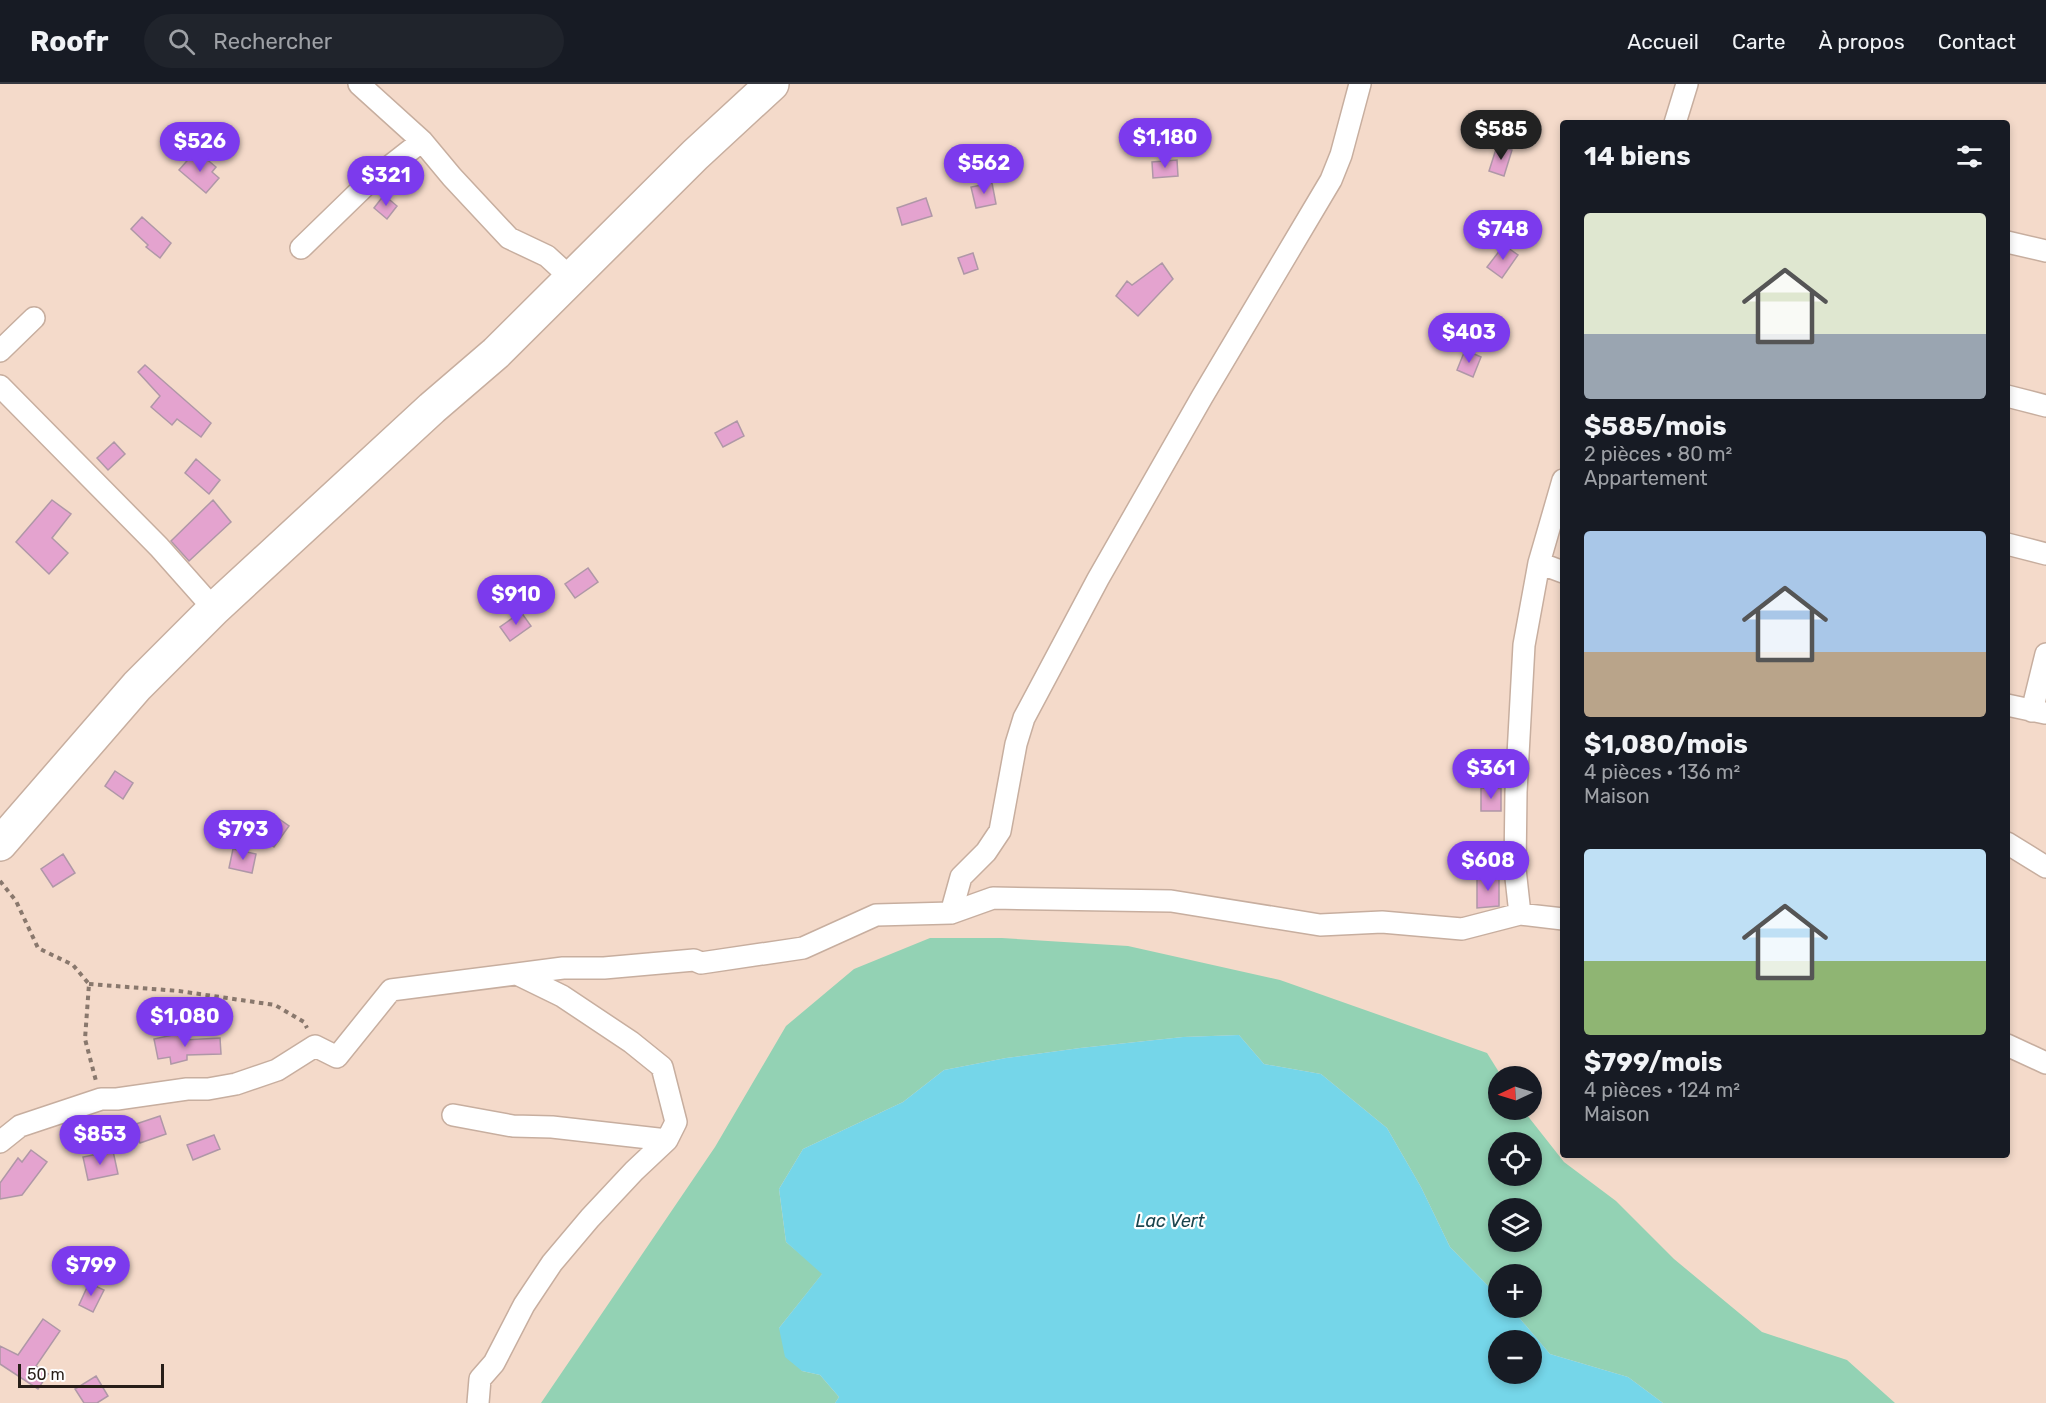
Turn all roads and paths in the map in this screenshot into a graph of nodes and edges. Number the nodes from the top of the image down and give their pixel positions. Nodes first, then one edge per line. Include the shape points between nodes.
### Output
1 (359, 84) edge
2 (772, 84) edge
3 (1360, 84) edge
4 (1687, 84) edge
5 (1677, 120) edge
6 (422, 141) junction
7 (2010, 243) edge
8 (301, 248) dead end
9 (2046, 251) edge
10 (572, 278) junction
11 (34, 318) dead end
12 (0, 351) edge
13 (0, 386) edge
14 (2010, 397) edge
15 (2046, 406) edge
16 (1560, 490) edge
17 (2010, 545) edge
18 (2046, 554) edge
19 (1539, 563) junction
20 (1560, 571) edge
21 (214, 609) junction
22 (2046, 654) edge
23 (2010, 706) edge
24 (2039, 712) edge
25 (0, 844) edge
26 (2010, 845) edge
27 (2046, 867) edge
28 (0, 881) edge
29 (951, 913) junction
30 (1520, 915) junction
31 (1560, 919) edge
32 (519, 975) junction
33 (89, 984) junction
34 (315, 1046) junction
35 (2010, 1046) edge
36 (2046, 1063) edge
37 (101, 1099) junction
38 (453, 1115) dead end
39 (667, 1140) junction
40 (0, 1142) edge
41 (478, 1403) edge

1 - 6 street
2 - 10 highway
3 - 29 street via 1331,180 1196,407 1024,718 1000,831 961,877
4 - 5 street
6 - 8 street via 367,184
6 - 10 street via 509,238 547,256
7 - 9 street
10 - 21 highway via 496,353
11 - 12 street
13 - 21 street via 159,547
14 - 15 street
16 - 19 street
17 - 18 street
19 - 20 street
19 - 30 street via 1524,645 1516,792 1515,869
21 - 25 highway via 137,686
22 - 24 street
23 - 24 street
26 - 27 street
28 - 33 path via 16,901 38,948 73,965
29 - 30 street via 993,898 1171,902 1320,925 1382,922 1462,929
29 - 32 street via 876,915 803,948 701,963 694,960 563,968
30 - 31 street
32 - 34 street via 391,990 336,1057
32 - 39 street via 562,996 662,1067 676,1122
33 - 34 path via 179,991 275,1005 304,1022
33 - 37 path via 85,1039
34 - 37 street via 276,1070 236,1084
35 - 36 street
37 - 40 street via 20,1126
38 - 39 street via 513,1126 552,1126
39 - 41 street via 552,1263 524,1305 494,1363 480,1380

